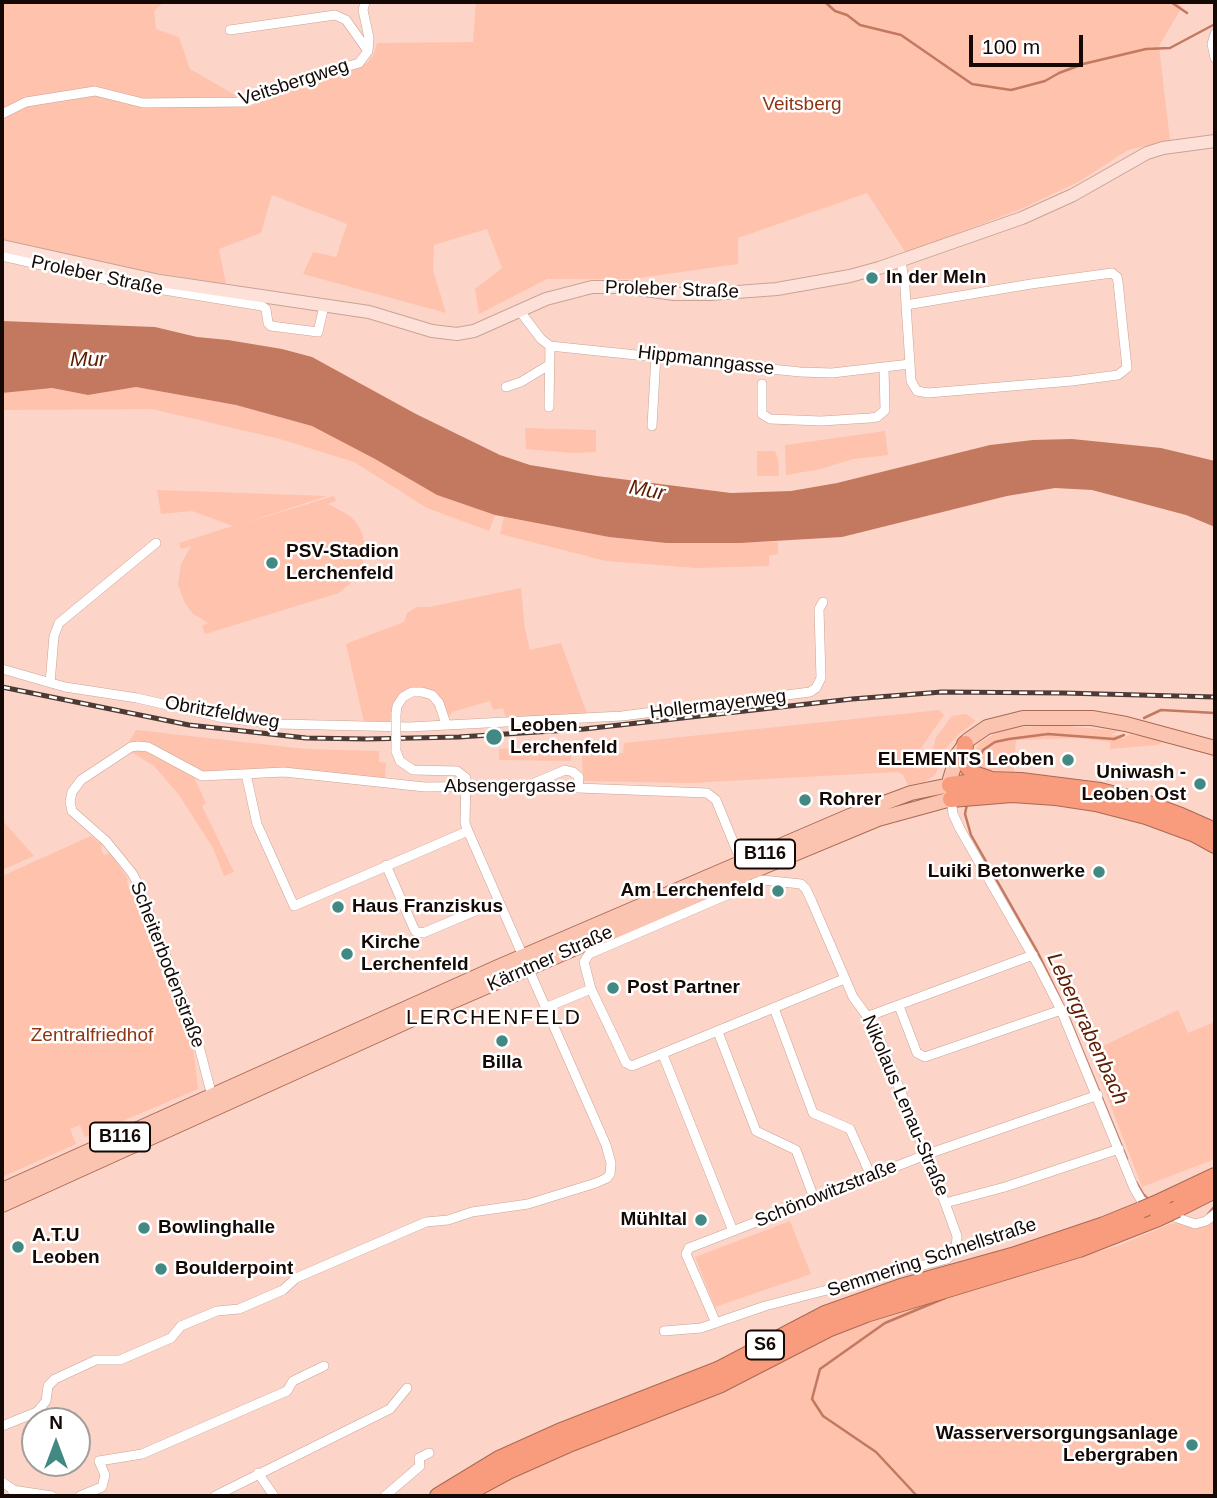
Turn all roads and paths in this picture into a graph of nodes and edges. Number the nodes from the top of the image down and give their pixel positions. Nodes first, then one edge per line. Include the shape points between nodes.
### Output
1 (365, 2) edge
2 (229, 30) dead end
3 (1215, 34) edge
4 (368, 51) junction
5 (1215, 58) edge
6 (2, 114) edge
7 (1215, 141) edge
8 (2, 246) edge
9 (2, 256) edge
10 (901, 261) junction
11 (906, 305) junction
12 (324, 306) junction
13 (519, 310) junction
14 (550, 346) junction
15 (656, 355) junction
16 (910, 364) junction
17 (549, 365) junction
18 (884, 367) junction
19 (763, 376) junction
20 (506, 387) dead end
21 (549, 407) dead end
22 (652, 426) dead end
23 (156, 543) dead end
24 (823, 602) dead end
25 (2, 669) edge
26 (50, 683) junction
27 (446, 724) junction
28 (965, 744) junction
29 (1215, 748) edge
30 (246, 774) junction
31 (990, 780) junction
32 (527, 786) junction
33 (578, 787) junction
34 (467, 788) junction
35 (950, 792) junction
36 (468, 831) junction
37 (1215, 831) edge
38 (1215, 845) edge
39 (737, 851) dead end
40 (386, 866) junction
41 (499, 901) junction
42 (1033, 955) junction
43 (526, 962) junction
44 (844, 979) junction
45 (592, 989) junction
46 (899, 1006) junction
47 (545, 1008) junction
48 (774, 1008) junction
49 (1061, 1010) junction
50 (869, 1017) junction
51 (718, 1032) junction
52 (663, 1055) junction
53 (1098, 1095) junction
54 (214, 1102) junction
55 (1119, 1149) junction
56 (925, 1154) junction
57 (1215, 1176) edge
58 (871, 1177) junction
59 (2, 1190) edge
60 (1215, 1190) edge
61 (814, 1198) junction
62 (945, 1203) junction
63 (2, 1205) edge
64 (1215, 1214) edge
65 (733, 1231) junction
66 (716, 1322) junction
67 (664, 1331) dead end
68 (324, 1366) dead end
69 (407, 1388) dead end
70 (2, 1426) edge
71 (429, 1453) dead end
72 (258, 1473) junction
73 (2, 1482) edge
74 (12, 1490) junction
75 (25, 1496) edge
76 (52, 1496) edge
77 (80, 1496) edge
78 (215, 1496) edge
79 (274, 1496) edge
80 (385, 1496) edge
81 (439, 1496) edge
82 (462, 1496) edge

1 - 4 street, Veitsbergweg
2 - 4 street via 335,15 346,20
3 - 5 street
4 - 6 street, Veitsbergweg via 359,63 246,102 143,103 95,91 26,102
7 - 10 main road, Proleber Straße via 1147,153 1048,207
8 - 12 main road, Proleber Straße via 147,279
9 - 12 street, Proleber Straße via 121,283 262,306 271,327 318,332
10 - 11 street
10 - 13 main road, Proleber Straße via 824,282 752,292 674,294 592,287
11 - 16 street
11 - 16 street via 1112,274 1118,282 1128,368 1118,375 929,393 914,388
12 - 13 main road, Proleber Straße via 369,312 450,335 474,331
13 - 14 street
14 - 15 street, Hippmanngasse
14 - 17 street
15 - 19 street, Hippmanngasse
15 - 22 street
16 - 18 street, Hippmanngasse
17 - 20 street
17 - 21 street
18 - 19 street, Hippmanngasse
18 - 19 street via 885,410 877,417 770,419 762,414
23 - 26 street via 59,622
24 - 27 street, Hollermayerweg via 821,678 816,688 804,694 622,716
25 - 26 street, Obritzfeldweg
26 - 27 street, Obritzfeldweg via 224,718 278,724
27 - 34 street, bridge via 432,695 412,692 397,706 396,751 400,761 413,770 457,771 466,778
28 - 29 main road via 987,727 1023,718 1092,718
28 - 31 highway via 970,769
28 - 35 main road via 953,765
30 - 34 street, Absengergasse via 284,772
30 - 40 street via 257,824 294,906
30 - 54 street, Scheiterbodenstraße via 202,776 148,747 131,747 81,780 70,802 72,811 106,841 138,884 195,1031
31 - 35 highway
31 - 37 highway via 1100,791 1143,802
32 - 33 street, Absengergasse
32 - 33 street via 565,771 579,777
32 - 34 street, Absengergasse
33 - 39 street, Absengergasse via 707,793 716,800
34 - 36 street
35 - 38 highway via 1096,803 1146,816
35 - 42 street via 960,829
35 - 43 main road, Kärntner Straße / B116
36 - 40 street
36 - 41 street
40 - 41 street via 418,933
41 - 43 street
42 - 46 street
42 - 49 street
43 - 47 street
43 - 54 main road, Kärntner Straße / B116
43 - 54 main road, Kärntner Straße / B116 via 294,1055
44 - 45 street, Nikolaus Lenau-Straße via 805,887 762,880 589,954 584,965
44 - 48 street
44 - 50 street, Nikolaus Lenau-Straße
45 - 47 street
45 - 52 street via 627,1064 634,1066
46 - 49 street via 917,1053 925,1057
46 - 50 street
47 - 70 street via 606,1145 611,1168 607,1178 528,1203 426,1222 296,1278 283,1290 239,1309 217,1311 181,1326 171,1338 120,1360 96,1360 55,1379 37,1412
48 - 51 street
48 - 58 street via 813,1113 850,1129
49 - 53 street
50 - 56 street, Nikolaus Lenau-Straße
51 - 52 street
51 - 61 street via 756,1131 796,1150
52 - 65 street, Schönowitzstraße
53 - 55 street
53 - 56 street, Schönowitzstraße
54 - 59 main road, Kärntner Straße / B116
54 - 63 main road, Kärntner Straße / B116
55 - 62 street, Nikolaus Lenau-Straße
55 - 64 street via 1144,1202 1195,1224
56 - 58 street, Schönowitzstraße
56 - 62 street, Nikolaus Lenau-Straße
57 - 81 highway, Semmering Schnellstraße / S6, bridge via 1104,1225 825,1314 718,1370 499,1459
58 - 61 street, Schönowitzstraße
60 - 82 highway, Semmering Schnellstraße / S6, bridge via 1068,1253 830,1328 721,1384 571,1443
61 - 65 street, Schönowitzstraße
62 - 66 street via 957,1236 956,1250 947,1259
65 - 66 street via 689,1248 686,1254
66 - 67 street
68 - 77 street via 293,1381 287,1391 142,1454 99,1461 105,1475 102,1487
69 - 72 street via 390,1409
71 - 80 street
72 - 78 street
72 - 79 street
73 - 74 street
74 - 75 street
74 - 76 street

